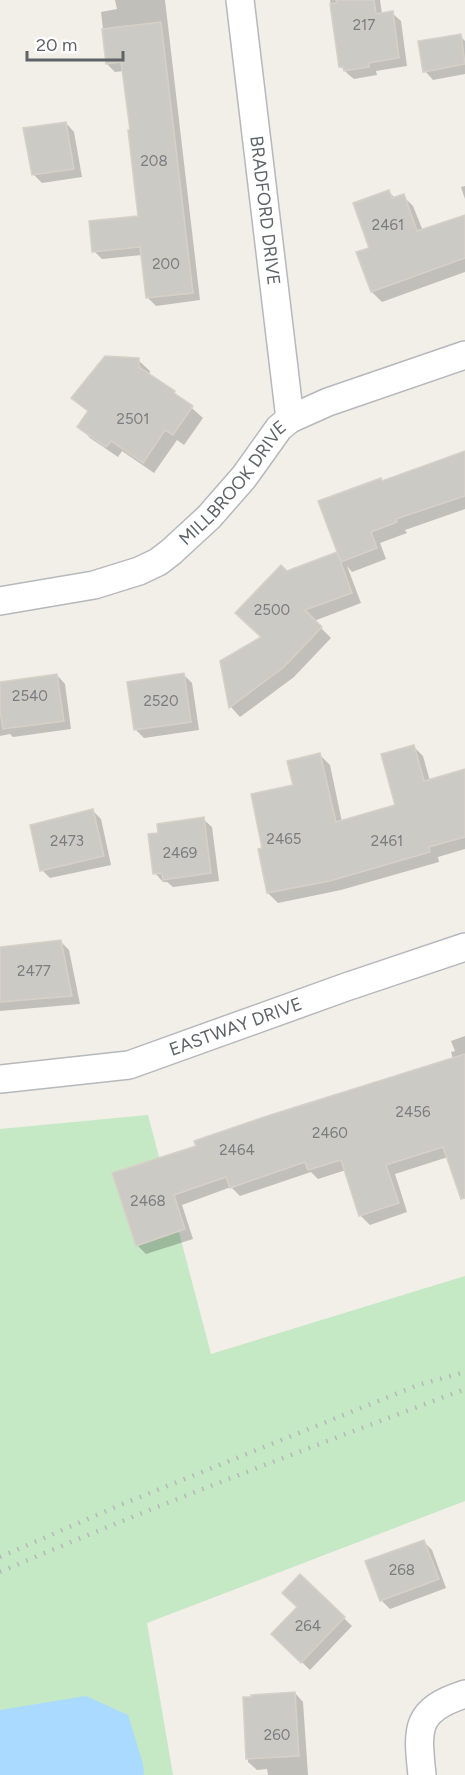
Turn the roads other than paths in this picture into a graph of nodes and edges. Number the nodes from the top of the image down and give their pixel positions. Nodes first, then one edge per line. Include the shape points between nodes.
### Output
1 (240, 0) edge
2 (465, 355) edge
3 (290, 419) junction
4 (0, 601) edge
5 (465, 947) edge
6 (0, 1079) edge
7 (465, 1694) edge
8 (422, 1775) edge

1 - 3 street, BRADFORD DRIVE
2 - 3 street, MILLBROOK DRIVE
3 - 4 street, MILLBROOK DRIVE via 208,517 158,562 94,585
5 - 6 street, EASTWAY DRIVE via 129,1065
7 - 8 street via 426,1715 420,1736

